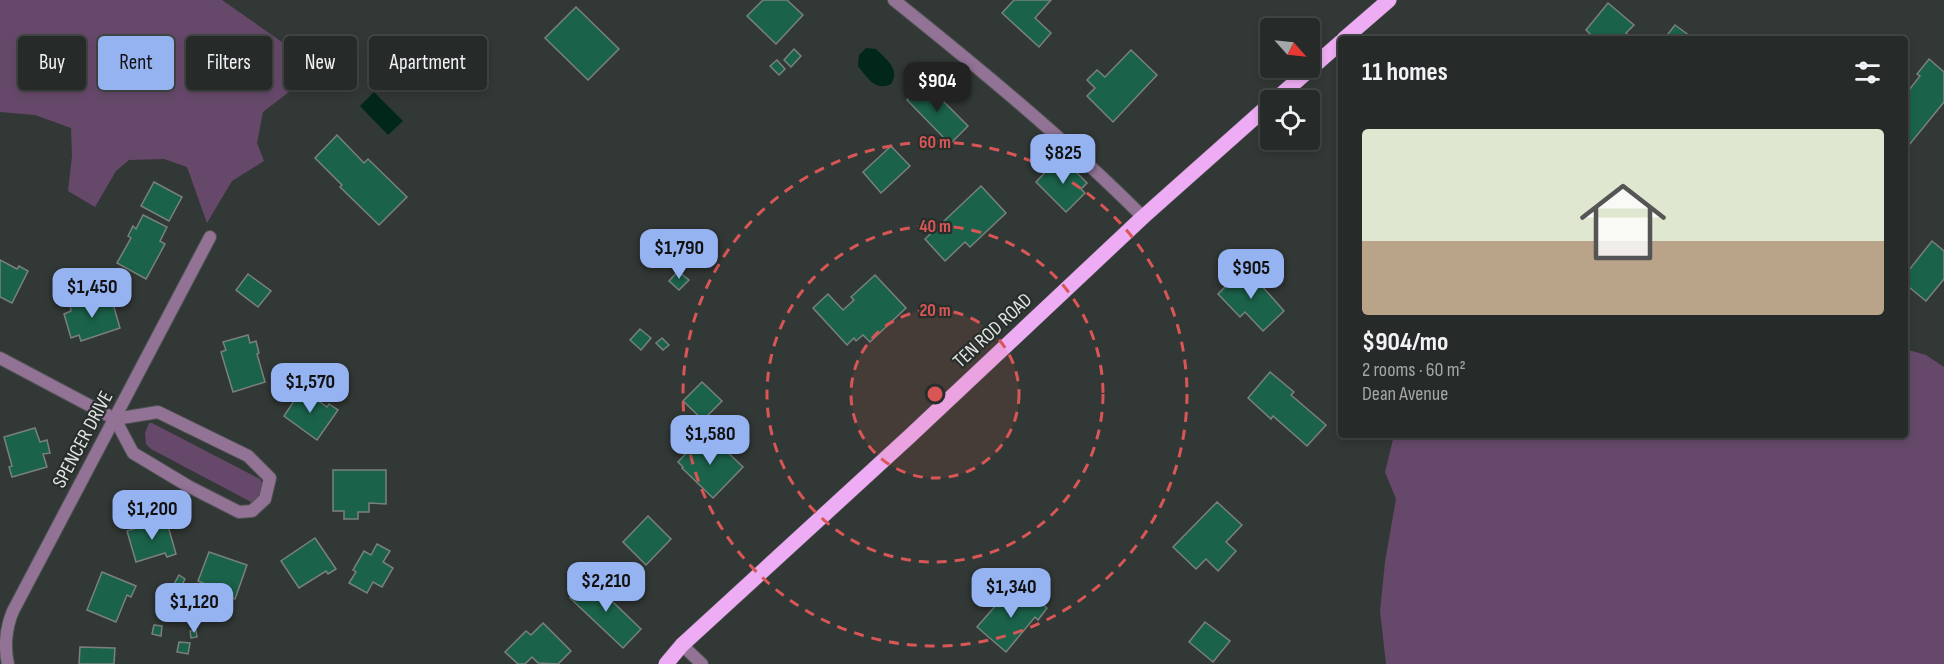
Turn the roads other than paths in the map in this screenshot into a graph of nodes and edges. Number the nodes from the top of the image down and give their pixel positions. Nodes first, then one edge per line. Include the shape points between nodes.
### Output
1 (894, 0) edge
2 (1389, 0) edge
3 (1347, 36) edge
4 (1338, 45) edge
5 (1286, 90) edge
6 (1260, 113) edge
7 (1143, 217) junction
8 (210, 237) dead end
9 (0, 358) edge
10 (115, 419) junction
11 (4, 633) edge
12 (682, 645) junction
13 (8, 664) edge
14 (666, 664) edge
15 (702, 664) edge

1 - 7 street via 979,68
2 - 3 main road
4 - 5 main road
6 - 7 main road, TEN ROD ROAD
7 - 12 main road, TEN ROD ROAD
8 - 10 street, SPENCER DRIVE
9 - 10 street
10 - 10 street via 158,412 248,456 270,478 265,499 252,511 239,512 188,486 133,453
10 - 11 street, SPENCER DRIVE
11 - 13 street, SPENCER DRIVE
12 - 14 main road, TEN ROD ROAD
12 - 15 street

